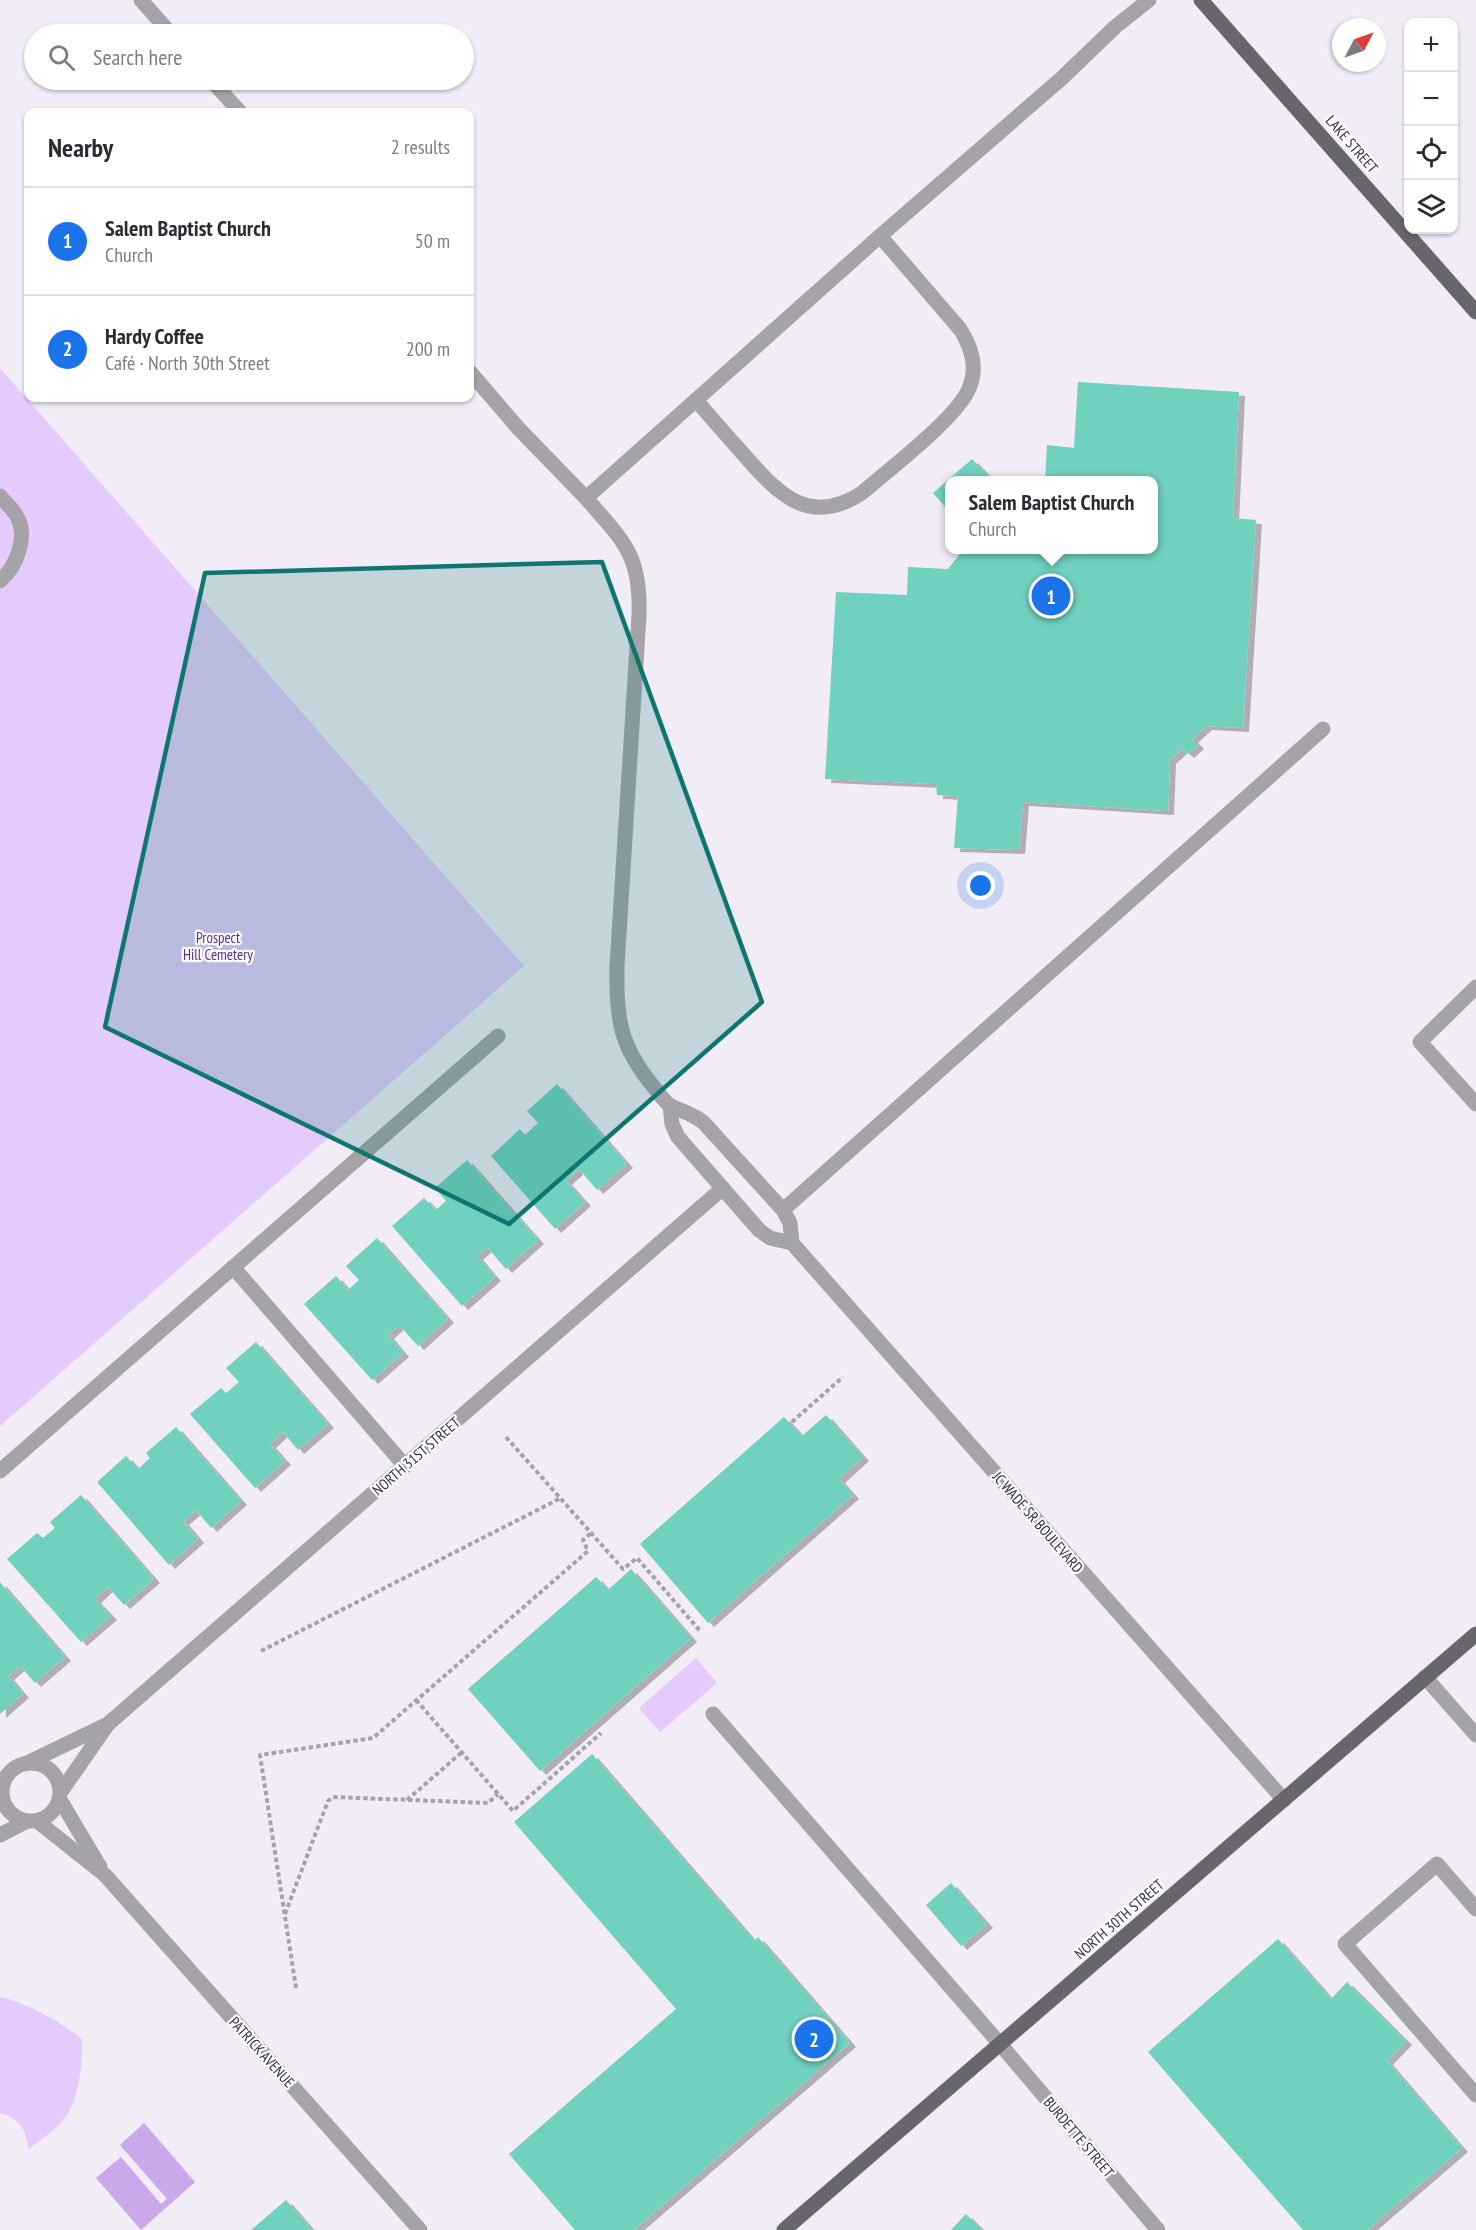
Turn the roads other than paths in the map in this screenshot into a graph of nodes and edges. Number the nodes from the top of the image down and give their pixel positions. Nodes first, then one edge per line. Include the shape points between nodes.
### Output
1 (141, 0) edge
2 (1149, 0) edge
3 (1201, 0) edge
4 (162, 24) edge
5 (220, 90) edge
6 (236, 108) edge
7 (880, 236) junction
8 (1476, 312) edge
9 (474, 377) edge
10 (696, 400) junction
11 (0, 496) edge
12 (586, 498) junction
13 (0, 581) edge
14 (1323, 729) dead end
15 (1476, 987) edge
16 (498, 1036) dead end
17 (1476, 1104) edge
18 (670, 1106) junction
19 (723, 1188) junction
20 (783, 1210) junction
21 (792, 1243) junction
22 (233, 1268) junction
23 (405, 1466) junction
24 (0, 1471) edge
25 (1476, 1634) edge
26 (1425, 1677) junction
27 (713, 1714) dead end
28 (108, 1724) junction
29 (1476, 1735) edge
30 (25, 1764) junction
31 (1, 1785) edge
32 (60, 1796) junction
33 (1284, 1800) junction
34 (32, 1821) junction
35 (0, 1835) edge
36 (105, 1875) junction
37 (1476, 1910) edge
38 (1000, 2044) junction
39 (1476, 2095) edge
40 (420, 2230) edge
41 (784, 2230) edge
42 (1158, 2230) edge

1 - 4 street
2 - 7 street
3 - 8 main road, LAKE STREET
5 - 6 street
7 - 10 street
7 - 10 street via 970,344 974,365 970,386 948,417 862,493 835,507 818,508 783,496
9 - 12 street
10 - 12 street
11 - 13 street via 17,515 22,532 17,559
12 - 18 street, JC WADE SR BOULEVARD via 628,550 639,582 616,996 630,1056
14 - 20 street
15 - 17 street via 1420,1042
16 - 22 street
18 - 19 street, JC WADE SR BOULEVARD via 678,1137
18 - 20 street, JC WADE SR BOULEVARD via 692,1113 704,1123
19 - 21 street, JC WADE SR BOULEVARD via 759,1230 770,1238
19 - 23 street, NORTH 31ST STREET
20 - 21 street, JC WADE SR BOULEVARD via 790,1223
21 - 33 street, JC WADE SR BOULEVARD
22 - 23 street
22 - 24 street
23 - 28 street, NORTH 31ST STREET
25 - 26 main road, NORTH 30TH STREET
26 - 29 street
26 - 33 main road, NORTH 30TH STREET
27 - 38 street, BURDETTE STREET
28 - 30 street, NORTH 31ST STREET
28 - 32 street, NORTH 31ST STREET
30 - 31 street via 16,1767
30 - 32 street via 46,1767 58,1783
31 - 34 street via 9,1812
32 - 34 street via 53,1811
32 - 36 street, PATRICK AVENUE
33 - 38 main road, NORTH 30TH STREET
34 - 35 street
34 - 36 street, PATRICK AVENUE
36 - 40 street, PATRICK AVENUE
37 - 39 street via 1437,1864 1345,1944
38 - 41 main road, NORTH 30TH STREET
38 - 42 street, BURDETTE STREET

